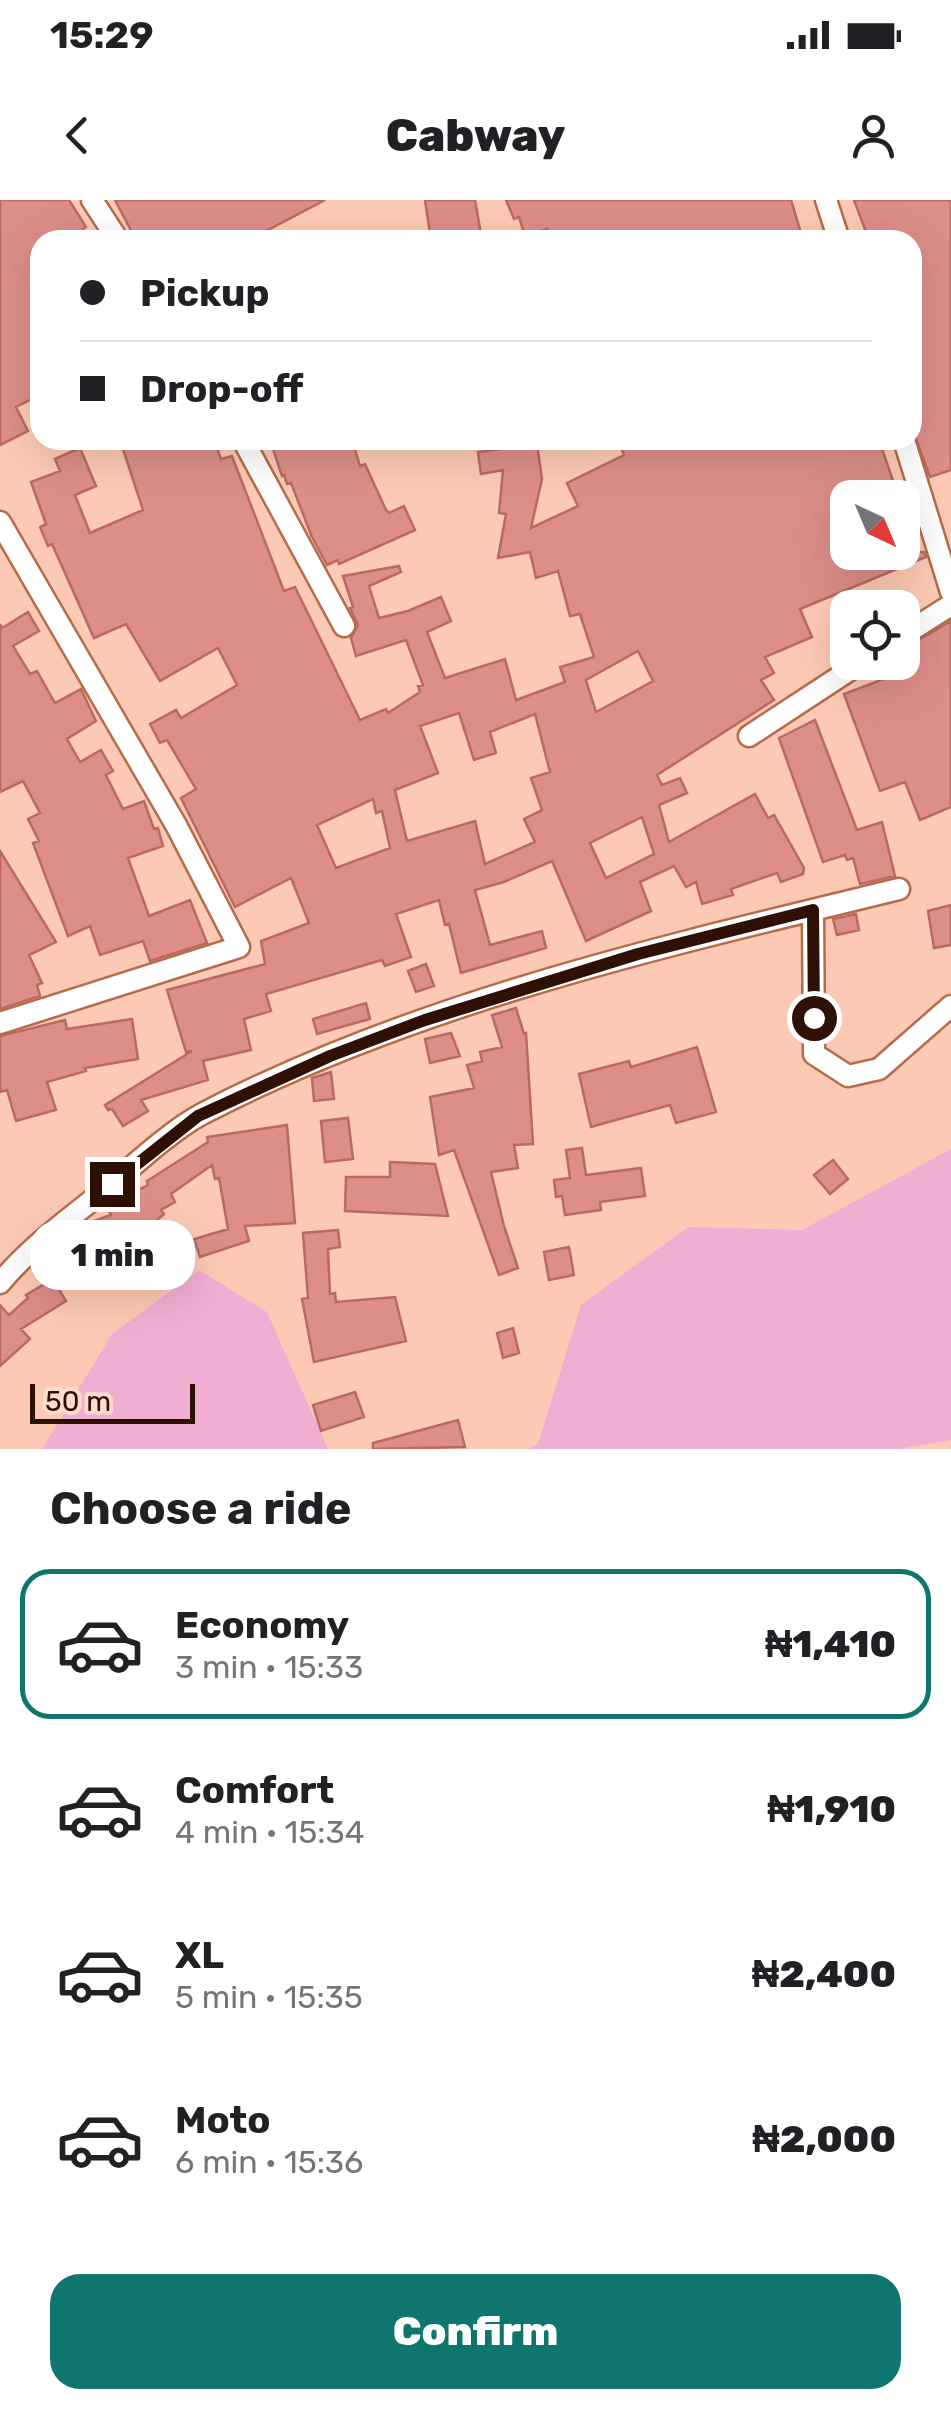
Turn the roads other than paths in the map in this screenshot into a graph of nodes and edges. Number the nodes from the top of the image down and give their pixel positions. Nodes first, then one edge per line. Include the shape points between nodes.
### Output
1 (92, 200) edge
2 (826, 200) edge
3 (112, 230) edge
4 (836, 230) edge
5 (248, 450) edge
6 (907, 450) edge
7 (0, 522) edge
8 (951, 592) edge
9 (951, 605) edge
10 (920, 625) edge
11 (344, 626) dead end
12 (834, 680) edge
13 (748, 736) dead end
14 (899, 889) dead end
15 (813, 910) junction
16 (951, 1006) edge
17 (0, 1023) edge
18 (0, 1284) edge

1 - 3 street
2 - 4 street
5 - 11 street
6 - 8 street
7 - 17 street via 176,825 238,947
9 - 10 street
12 - 13 street
14 - 15 street
15 - 16 street via 814,1054 848,1076 880,1069
15 - 18 street via 638,954 425,1020 198,1116 25,1253

